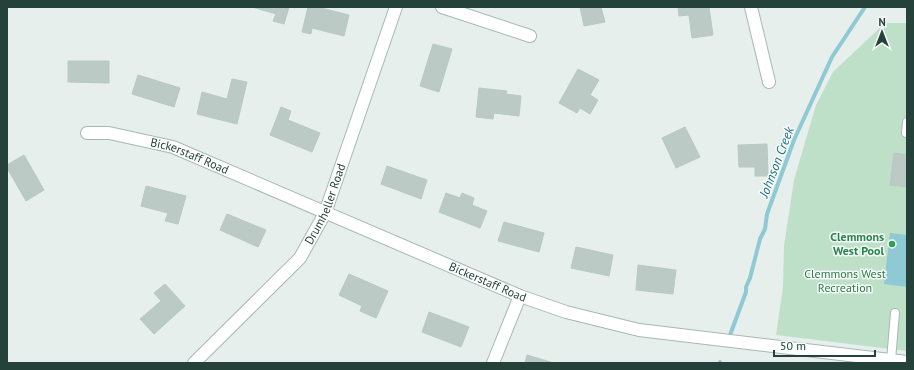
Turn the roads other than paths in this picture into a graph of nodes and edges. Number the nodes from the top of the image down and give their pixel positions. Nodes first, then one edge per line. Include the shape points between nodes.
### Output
1 (396, 7) edge
2 (442, 7) edge
3 (751, 7) edge
4 (530, 36) dead end
5 (769, 82) dead end
6 (907, 122) edge
7 (87, 133) dead end
8 (906, 133) dead end
9 (325, 213) junction
10 (520, 296) junction
11 (895, 313) dead end
12 (891, 360) junction
13 (907, 362) edge
14 (194, 363) edge
15 (493, 363) edge

1 - 9 street, Drumheller Road
2 - 4 street
3 - 5 street
6 - 8 lane
7 - 9 street, Bickerstaff Road via 109,133 173,147
9 - 10 street, Bickerstaff Road
9 - 14 street, Drumheller Road via 300,258
10 - 12 street, Bickerstaff Road via 566,312 639,330
10 - 15 street
11 - 12 lane
12 - 13 street, Bickerstaff Road

